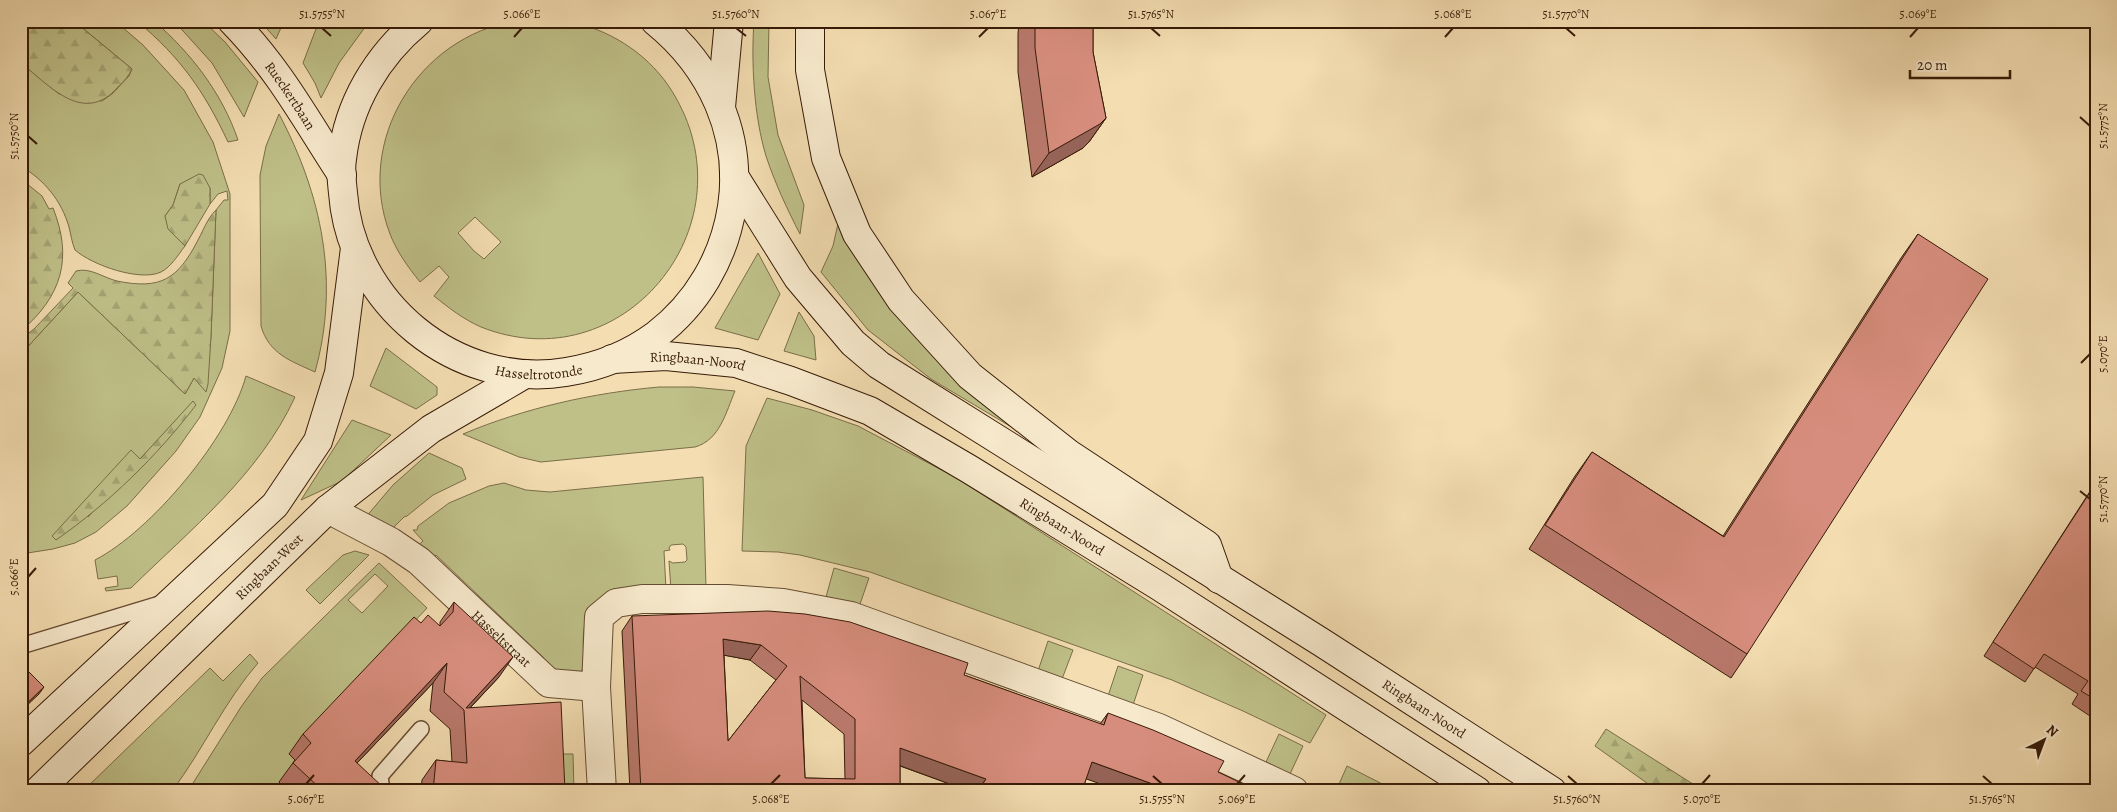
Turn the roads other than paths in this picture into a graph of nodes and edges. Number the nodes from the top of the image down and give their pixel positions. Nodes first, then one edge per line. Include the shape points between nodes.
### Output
1 (232, 21) edge
2 (420, 21) edge
3 (655, 21) edge
4 (729, 21) edge
5 (810, 21) edge
6 (721, 107) junction
7 (342, 175) junction
8 (734, 176) junction
9 (355, 248) junction
10 (612, 360) junction
11 (525, 374) junction
12 (328, 509) junction
13 (1219, 579) junction
14 (174, 600) junction
15 (21, 646) edge
16 (596, 687) junction
17 (421, 728) dead end
18 (21, 742) edge
19 (38, 791) edge
20 (382, 791) edge
21 (602, 791) edge
22 (1294, 791) edge
23 (1477, 791) edge
24 (1552, 791) edge

1 - 7 main road, Rueckertbaan via 258,47
2 - 7 main road, Hasseltrotonde via 390,49 366,82 347,134 341,160
3 - 6 main road, Hasseltrotonde via 692,57
4 - 6 main road
5 - 13 main road via 810,70 826,158 858,234 901,300 970,376 1069,454 1207,545
6 - 8 main road, Hasseltrotonde via 732,148
7 - 9 main road, Hasseltrotonde via 344,205
8 - 10 main road, Hasseltrotonde via 727,233 702,286 663,330
8 - 13 main road, Ringbaan-Noord via 798,278 854,344 879,365
9 - 11 main road, Hasseltrotonde via 379,293 428,340 474,363 508,373
9 - 14 main road via 339,373 318,441 274,505
10 - 11 main road, Hasseltrotonde via 561,373
10 - 23 main road, Ringbaan-Noord via 666,356 736,363 870,411 1159,586
11 - 12 main road, Ringbaan-West via 431,429
12 - 16 main road, Hasseltstraat via 391,542 419,561 549,683
12 - 19 main road, Ringbaan-West
13 - 24 main road, Ringbaan-Noord
14 - 15 lane
14 - 18 main road
16 - 21 main road
16 - 22 main road via 599,617 616,603 642,599 727,599 783,604 852,616
17 - 20 lane via 380,776

